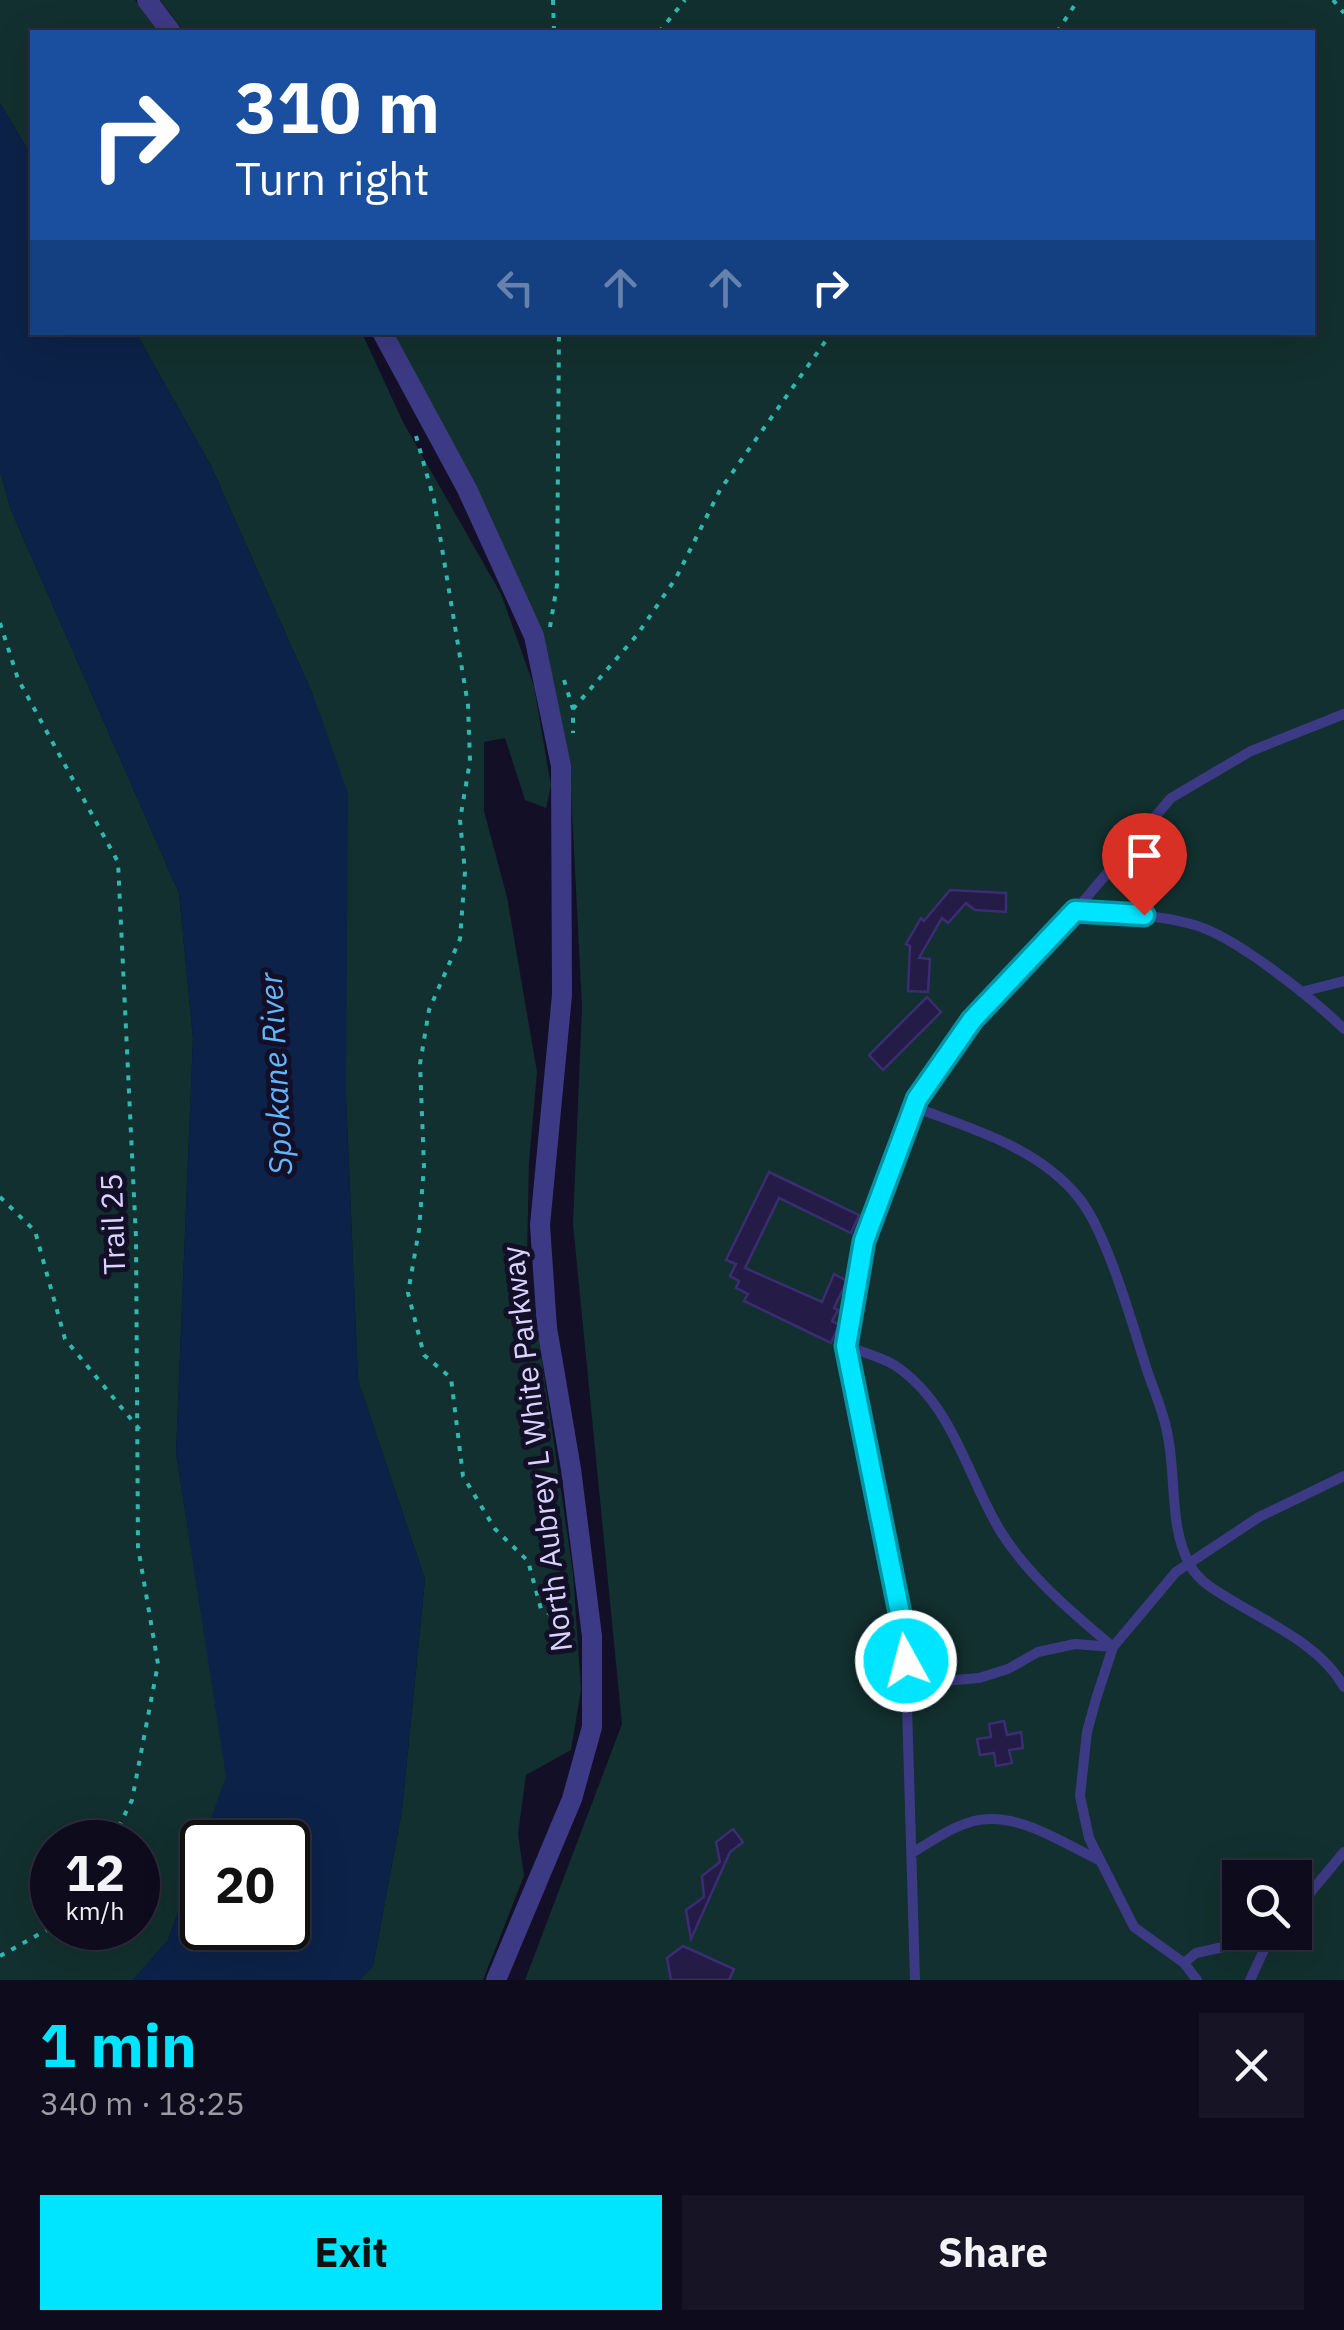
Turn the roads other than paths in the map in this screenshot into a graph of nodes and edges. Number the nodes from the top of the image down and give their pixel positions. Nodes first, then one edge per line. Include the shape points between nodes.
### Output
1 (146, 0) edge
2 (169, 30) edge
3 (387, 335) edge
4 (1344, 714) edge
5 (1075, 911) junction
6 (1344, 980) edge
7 (1301, 992) junction
8 (1344, 1028) edge
9 (914, 1107) junction
10 (846, 1346) junction
11 (1344, 1476) edge
12 (1189, 1564) junction
13 (1113, 1647) junction
14 (907, 1684) junction
15 (1344, 1687) edge
16 (1344, 1852) edge
17 (912, 1853) junction
18 (1099, 1860) junction
19 (1312, 1890) edge
20 (1222, 1947) edge
21 (1264, 1950) edge
22 (1184, 1962) junction
23 (496, 1980) edge
24 (915, 1980) edge
25 (1197, 1980) edge
26 (1250, 1980) edge

1 - 2 street
3 - 23 street, North Aubrey L White Parkway via 534,636 561,766 562,996 540,1225 592,1636 592,1727 572,1799
4 - 5 lane via 1252,751 1170,798
5 - 7 lane via 1194,924 1234,943
5 - 9 lane via 972,1020
6 - 7 lane
7 - 8 lane
9 - 10 lane via 864,1241
9 - 12 lane via 1021,1150 1080,1198 1129,1313 1168,1432 1177,1522
10 - 13 lane via 895,1366 928,1398 955,1435 1000,1530 1054,1596
10 - 14 lane via 905,1638
11 - 12 lane via 1259,1517
12 - 13 lane
12 - 15 lane via 1202,1582 1311,1649
13 - 14 lane via 1076,1644 978,1678
13 - 18 lane via 1087,1732 1080,1796
14 - 17 lane
16 - 19 lane
17 - 18 lane via 956,1827 989,1819 1022,1825
17 - 24 lane
18 - 22 lane via 1134,1927
20 - 22 lane
21 - 26 lane
22 - 25 lane

